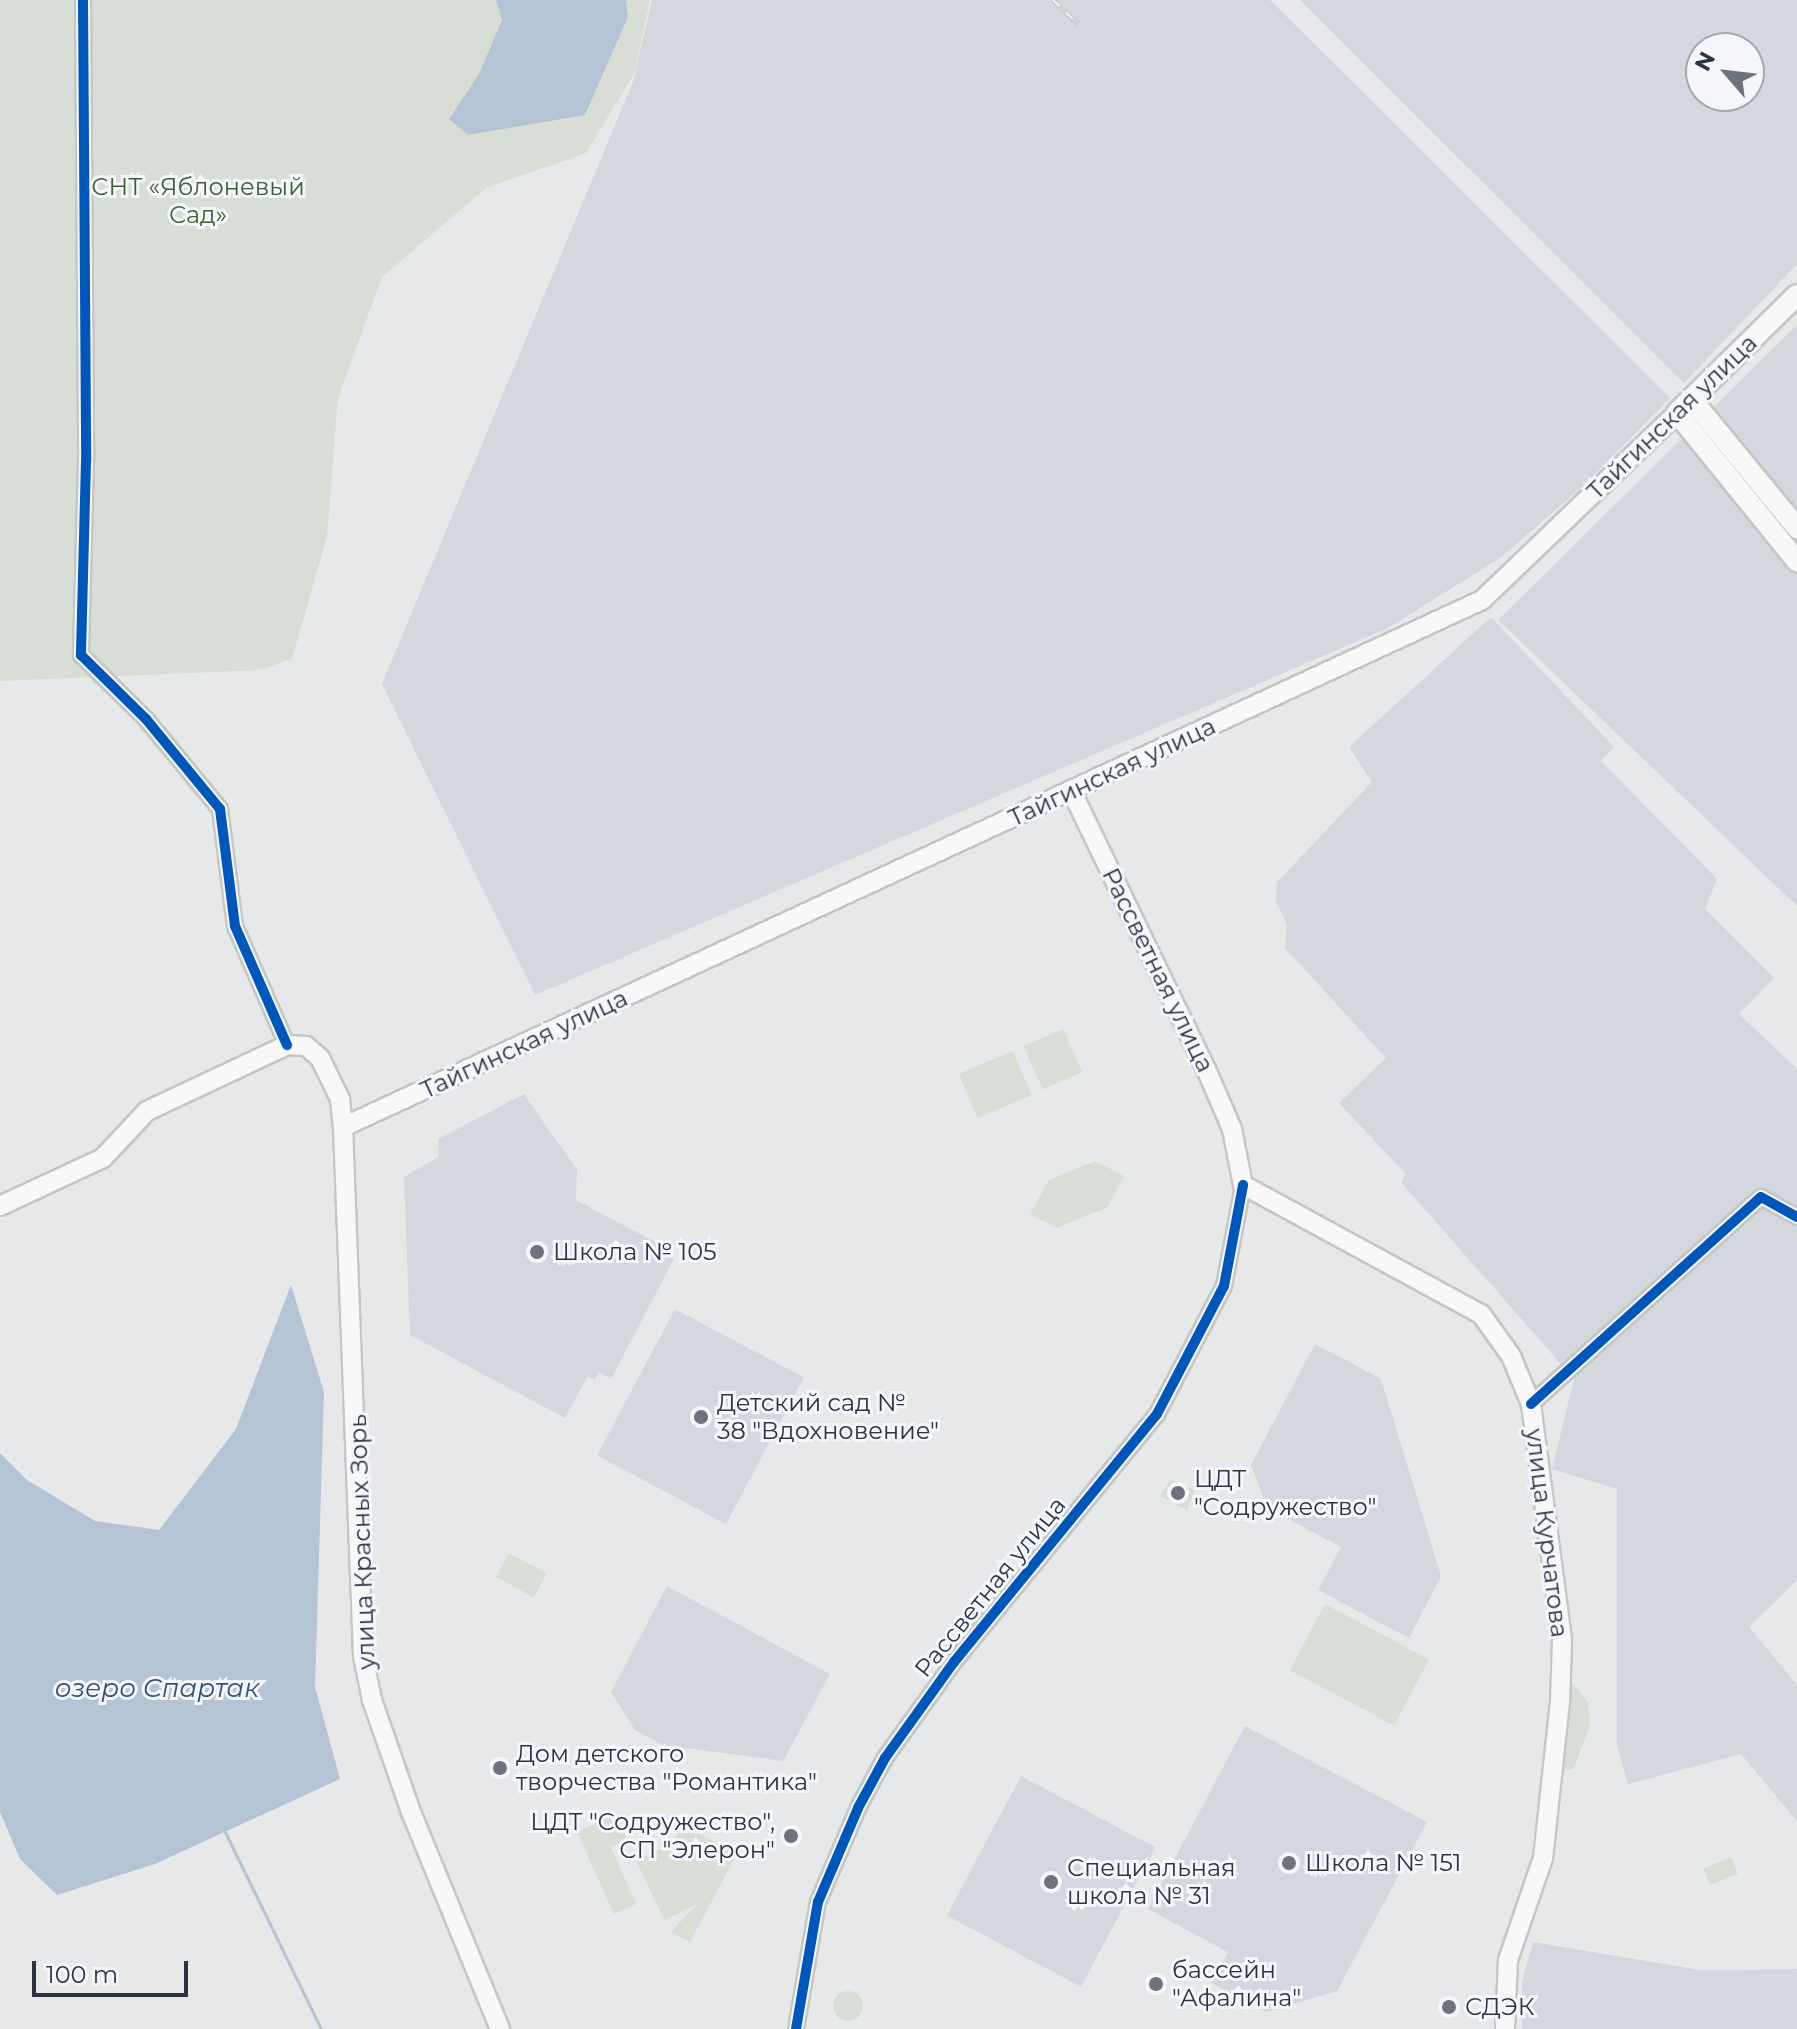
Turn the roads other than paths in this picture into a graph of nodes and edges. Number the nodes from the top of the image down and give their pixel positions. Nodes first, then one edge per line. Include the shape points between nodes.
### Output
1 (83, 0) edge
2 (1797, 295) edge
3 (1684, 407) junction
4 (1797, 528) edge
5 (1797, 561) edge
6 (1071, 790) junction
7 (287, 1045) junction
8 (343, 1127) junction
9 (1243, 1185) junction
10 (0, 1206) edge
11 (1797, 1217) edge
12 (1531, 1404) junction
13 (500, 2029) edge
14 (796, 2029) edge
15 (1505, 2029) edge

1 - 7 street via 86,461 81,655 146,719 220,809 235,926
2 - 3 highway, Тайгинская улица
3 - 4 highway
3 - 5 highway
3 - 6 main road, Тайгинская улица via 1482,600
6 - 8 main road, Тайгинская улица
6 - 9 main road, Рассветная улица via 1206,1069 1232,1129
7 - 8 main road, улица Красных Зорь via 306,1046 320,1058 340,1099
7 - 10 main road via 147,1111 103,1158
8 - 13 main road, улица Красных Зорь via 363,1656 372,1700 411,1812
9 - 12 main road, улица Курчатова via 1481,1314 1511,1356
9 - 14 street, Рассветная улица via 1224,1286 1157,1414 954,1662 862,1799 818,1902
11 - 12 street via 1761,1197
12 - 15 main road, улица Курчатова via 1562,1640 1560,1702 1543,1858 1508,1960

